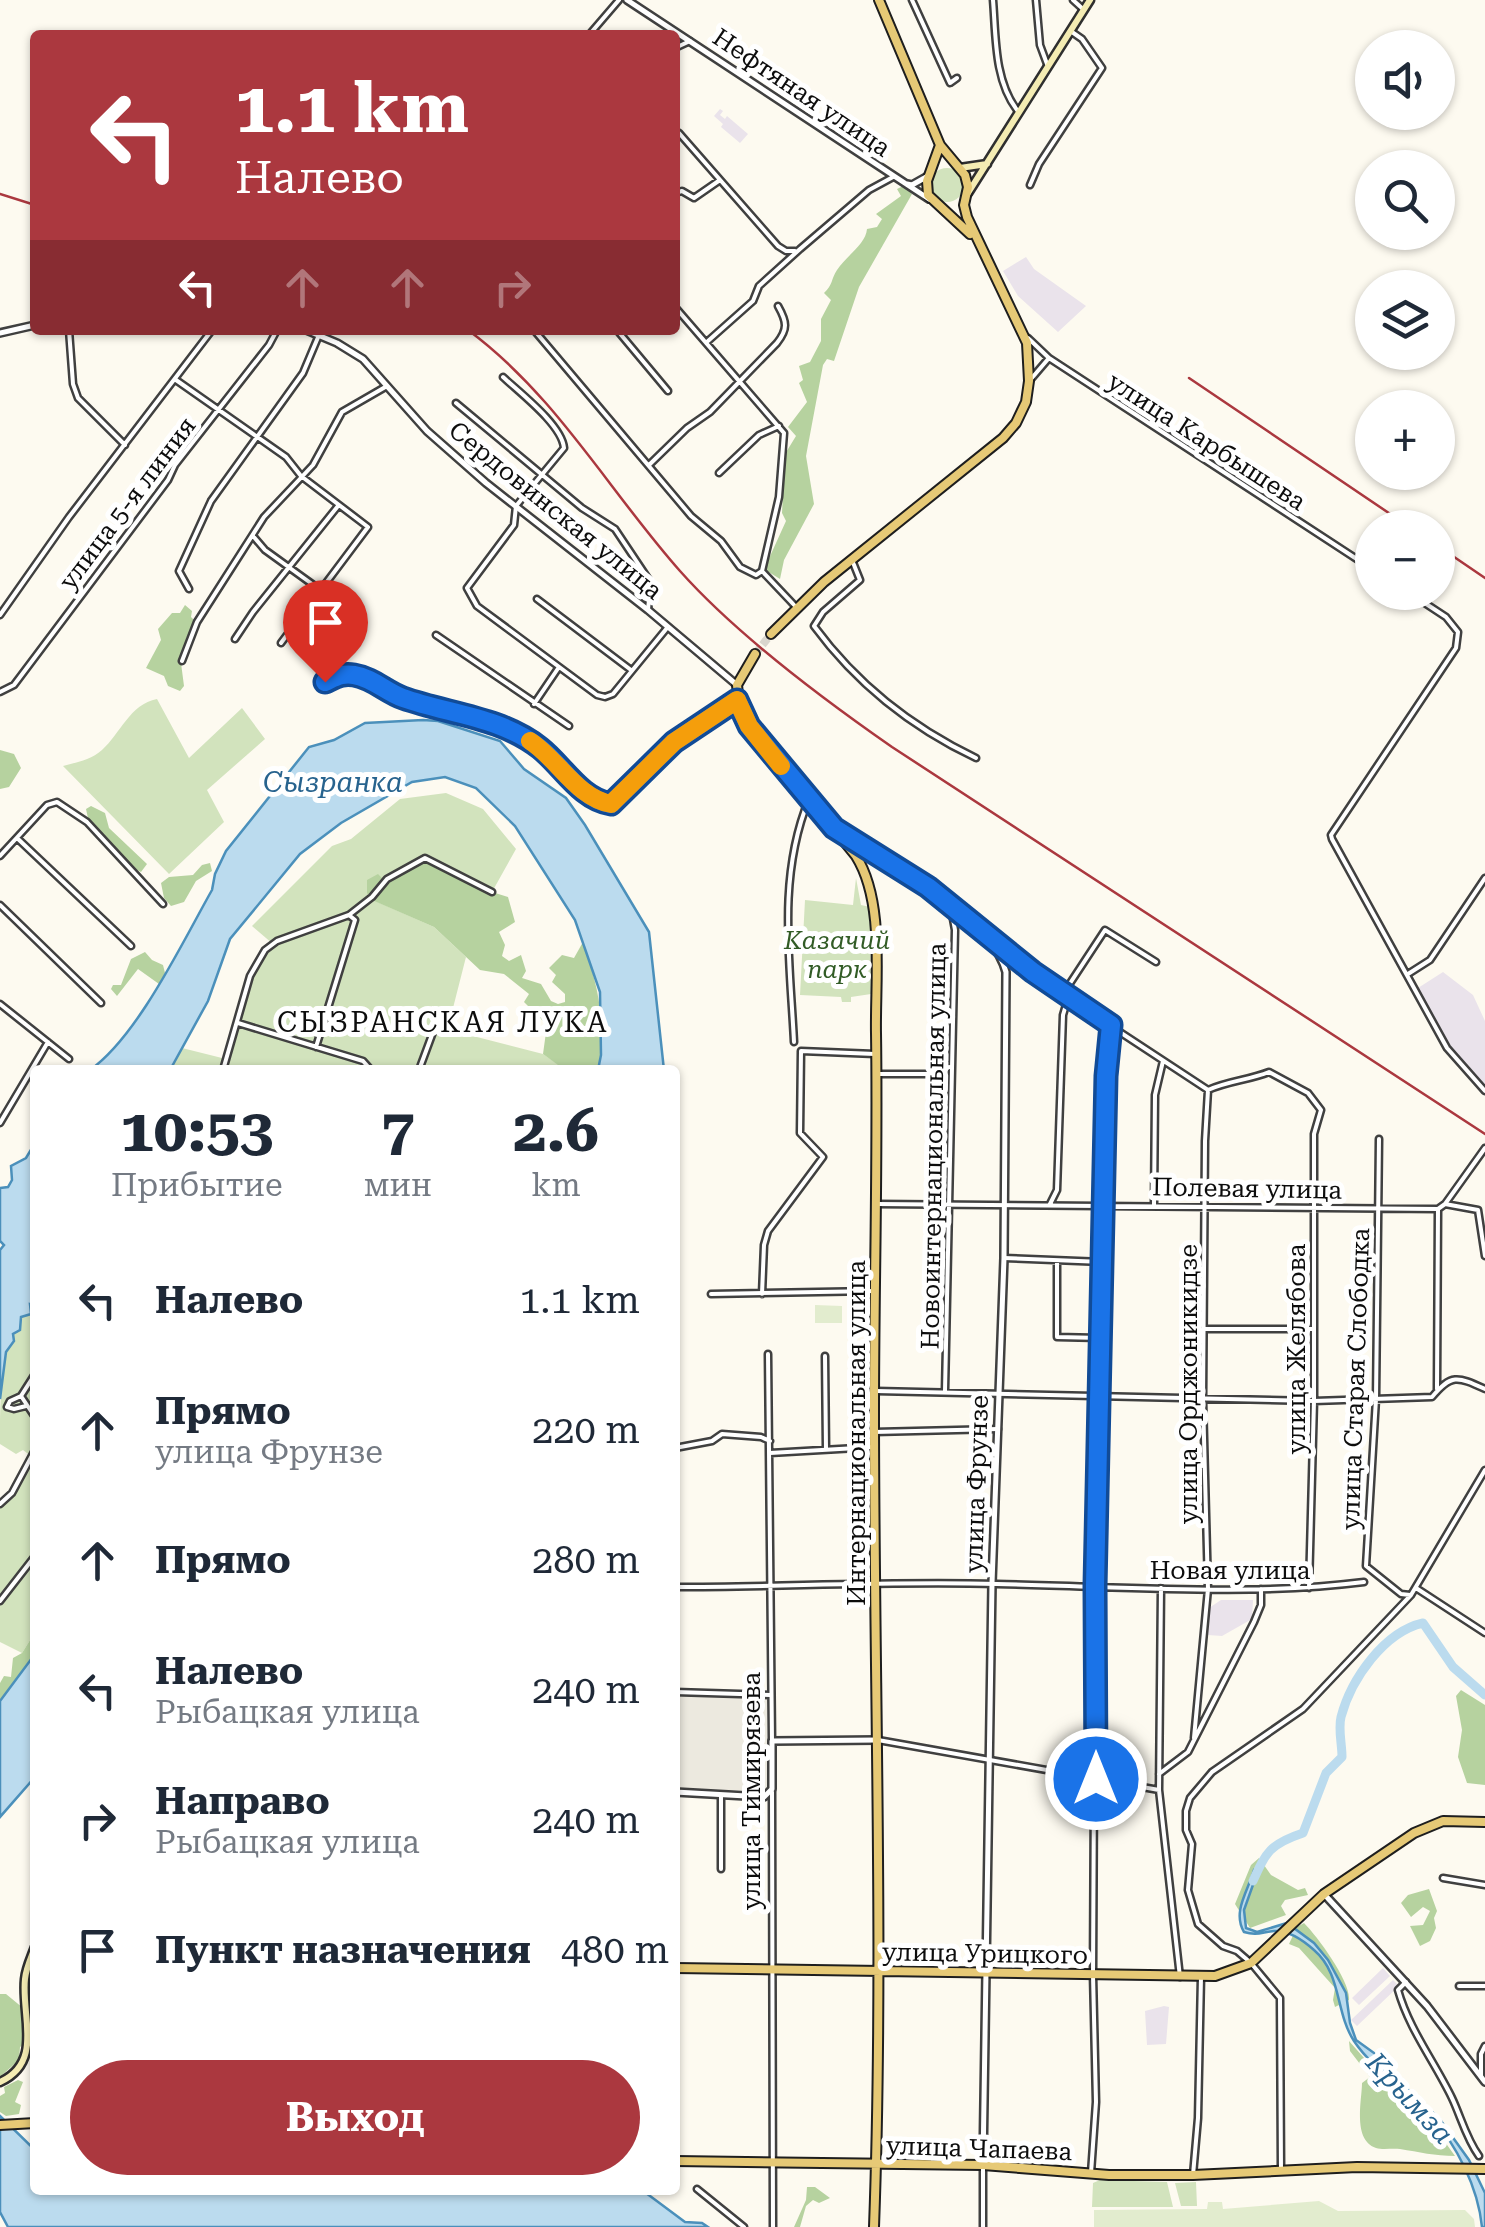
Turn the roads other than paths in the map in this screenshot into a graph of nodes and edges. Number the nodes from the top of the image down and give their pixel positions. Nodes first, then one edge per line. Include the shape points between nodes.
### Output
1 (623, 0) edge
2 (879, 0) edge
3 (912, 0) edge
4 (993, 0) edge
5 (1036, 0) edge
6 (1072, 0) edge
7 (1090, 0) edge
8 (1085, 11) junction
9 (594, 30) edge
10 (672, 30) edge
11 (1072, 32) junction
12 (680, 35) edge
13 (690, 41) junction
14 (680, 46) edge
15 (1050, 68) junction
16 (958, 78) dead end
17 (1020, 114) junction
18 (680, 138) edge
19 (940, 145) junction
20 (988, 164) junction
21 (958, 167) junction
22 (931, 172) junction
23 (893, 177) junction
24 (720, 180) junction
25 (904, 184) junction
26 (1030, 185) dead end
27 (680, 192) edge
28 (968, 194) junction
29 (933, 202) junction
30 (974, 236) junction
31 (800, 249) junction
32 (778, 306) dead end
33 (680, 312) edge
34 (30, 325) edge
35 (1022, 331) junction
36 (0, 333) edge
37 (69, 335) edge
38 (208, 335) edge
39 (274, 335) edge
40 (319, 335) joint
41 (538, 335) edge
42 (621, 335) edge
43 (707, 342) junction
44 (1049, 358) junction
45 (503, 377) dead end
46 (176, 380) junction
47 (740, 380) junction
48 (1030, 381) junction
49 (387, 386) junction
50 (668, 391) dead end
51 (456, 403) dead end
52 (219, 409) junction
53 (779, 426) junction
54 (258, 438) junction
55 (125, 444) junction
56 (649, 465) junction
57 (719, 473) dead end
58 (542, 475) junction
59 (302, 476) junction
60 (338, 506) junction
61 (516, 506) junction
62 (253, 536) junction
63 (1355, 558) edge
64 (852, 560) junction
65 (289, 568) junction
66 (762, 571) junction
67 (189, 589) dead end
68 (320, 590) junction
69 (537, 599) dead end
70 (796, 607) junction
71 (648, 610) junction
72 (1435, 610) edge
73 (0, 615) edge
74 (668, 628) junction
75 (772, 634) tunnel mouth
76 (436, 635) dead end
77 (235, 640) dead end
78 (280, 643) dead end
79 (755, 654) tunnel mouth
80 (182, 661) dead end
81 (559, 667) junction
82 (631, 670) junction
83 (325, 682) dead end
84 (737, 685) junction
85 (0, 692) edge
86 (737, 700) junction
87 (534, 704) junction
88 (568, 726) dead end
89 (976, 758) dead end
90 (809, 799) junction
91 (834, 828) junction
92 (16, 838) junction
93 (864, 847) junction
94 (0, 856) edge
95 (856, 856) junction
96 (1485, 878) edge
97 (492, 892) dead end
98 (950, 903) junction
99 (164, 904) dead end
100 (0, 905) edge
101 (350, 915) junction
102 (988, 938) junction
103 (131, 946) dead end
104 (1156, 962) dead end
105 (1407, 974) junction
106 (1065, 996) junction
107 (101, 1002) dead end
108 (0, 1004) edge
109 (439, 1016) dead end
110 (238, 1022) junction
111 (1111, 1025) junction
112 (48, 1042) junction
113 (794, 1042) dead end
114 (316, 1047) junction
115 (876, 1054) junction
116 (68, 1059) dead end
117 (1162, 1061) junction
118 (34, 1065) edge
119 (223, 1065) edge
120 (366, 1065) edge
121 (421, 1065) edge
122 (951, 1066) junction
123 (30, 1072) edge
124 (876, 1074) junction
125 (1208, 1090) junction
126 (1485, 1091) edge
127 (0, 1123) edge
128 (1379, 1139) dead end
129 (1484, 1148) edge
130 (876, 1204) junction
131 (949, 1204) junction
132 (1004, 1204) junction
133 (1050, 1204) junction
134 (1105, 1204) junction
135 (1154, 1204) junction
136 (1205, 1204) junction
137 (1445, 1204) junction
138 (1314, 1207) junction
139 (1376, 1208) junction
140 (1438, 1209) junction
141 (1485, 1256) edge
142 (1004, 1258) junction
143 (1057, 1261) junction
144 (1103, 1262) junction
145 (876, 1291) junction
146 (711, 1294) dead end
147 (762, 1294) junction
148 (1204, 1329) junction
149 (1314, 1330) junction
150 (1101, 1338) junction
151 (768, 1354) dead end
152 (825, 1356) dead end
153 (30, 1382) edge
154 (1485, 1388) edge
155 (874, 1391) junction
156 (945, 1391) junction
157 (999, 1392) junction
158 (1436, 1392) junction
159 (22, 1396) junction
160 (1099, 1396) junction
161 (1376, 1399) junction
162 (1203, 1400) junction
163 (1314, 1401) junction
164 (26, 1406) junction
165 (30, 1410) edge
166 (998, 1429) junction
167 (874, 1432) junction
168 (770, 1441) junction
169 (680, 1447) edge
170 (874, 1447) junction
171 (826, 1449) junction
172 (770, 1453) junction
173 (30, 1459) edge
174 (1485, 1470) edge
175 (0, 1504) edge
176 (30, 1562) edge
177 (875, 1582) junction
178 (1364, 1582) dead end
179 (992, 1584) junction
180 (680, 1586) edge
181 (770, 1586) junction
182 (1095, 1586) junction
183 (1161, 1588) junction
184 (1309, 1588) junction
185 (1416, 1588) junction
186 (1261, 1589) junction
187 (1208, 1590) junction
188 (1411, 1595) junction
189 (0, 1601) edge
190 (1485, 1633) edge
191 (680, 1692) edge
192 (770, 1695) junction
193 (1194, 1738) junction
194 (878, 1740) junction
195 (772, 1741) junction
196 (988, 1758) junction
197 (1159, 1774) junction
198 (1096, 1779) junction
199 (772, 1789) junction
200 (1159, 1790) junction
201 (680, 1792) edge
202 (722, 1795) junction
203 (1485, 1822) edge
204 (721, 1869) dead end
205 (1443, 1878) dead end
206 (1485, 1884) edge
207 (1324, 1894) junction
208 (1251, 1962) junction
209 (30, 1963) edge
210 (680, 1968) edge
211 (771, 1968) junction
212 (880, 1970) junction
213 (984, 1972) junction
214 (1093, 1975) junction
215 (1180, 1976) junction
216 (1201, 1977) junction
217 (1406, 1982) junction
218 (1459, 1986) dead end
219 (1485, 1986) edge
220 (1485, 2046) edge
221 (1483, 2079) edge
222 (0, 2082) edge
223 (30, 2123) edge
224 (0, 2126) edge
225 (1478, 2156) dead end
226 (680, 2161) edge
227 (772, 2162) junction
228 (876, 2164) junction
229 (983, 2165) junction
230 (1485, 2169) edge
231 (1281, 2170) junction
232 (1091, 2173) junction
233 (1193, 2175) junction
234 (698, 2190) dead end
235 (744, 2227) edge
236 (773, 2227) edge
237 (874, 2227) edge
238 (982, 2227) edge

1 - 9 street
1 - 10 street, Нефтяная улица
2 - 19 main road
3 - 16 street via 950,83
4 - 17 street via 1004,89
5 - 15 street
6 - 8 street
7 - 8 main road
8 - 11 main road
11 - 15 main road
11 - 26 street via 1102,68
12 - 13 street, Нефтяная улица
13 - 14 street
13 - 23 street, Нефтяная улица
15 - 17 main road
17 - 20 main road
18 - 24 street
19 - 21 main road
19 - 22 main road
20 - 21 main road
20 - 28 main road
21 - 22 main road
21 - 28 main road
22 - 25 street
22 - 29 main road via 926,186
23 - 25 street, Нефтяная улица
23 - 31 street
24 - 27 street via 694,198
24 - 31 street via 782,249
25 - 29 street, Нефтяная улица
28 - 29 main road via 953,206
28 - 30 main road via 964,210
29 - 30 main road
30 - 35 main road
31 - 43 street
32 - 47 street via 786,332
33 - 43 street
34 - 36 street
35 - 44 street, улица Карбышева
35 - 48 main road
37 - 55 street via 78,398
38 - 46 street
39 - 52 street, улица 5-я линия
40 - 49 street, Сердовинская улица via 363,359
40 - 54 street via 304,374
41 - 56 street
42 - 50 street
43 - 47 street
44 - 48 street
44 - 63 street, улица Карбышева
45 - 58 street via 564,440
46 - 52 street
46 - 55 street
47 - 53 street
47 - 56 street
48 - 64 main road via 1020,416 1003,438
49 - 59 street via 342,412
49 - 61 street, Сердовинская улица via 427,431
51 - 58 street
52 - 54 street
52 - 85 street, улица 5-я линия via 14,685
53 - 57 street
53 - 66 street via 779,496
54 - 59 street
54 - 67 street via 210,504 179,571
55 - 73 street
56 - 66 street via 740,567 756,575
58 - 61 street
58 - 71 street via 614,529 651,583
59 - 60 street
59 - 62 street
60 - 65 street
60 - 68 street via 368,527
61 - 71 street, Сердовинская улица
61 - 81 street via 514,525 466,588 477,606
62 - 65 street
62 - 80 street via 197,622
64 - 70 main road
64 - 89 street via 860,580 814,626 860,682
65 - 68 street
65 - 77 street
66 - 70 street
68 - 78 street
69 - 82 street
70 - 75 main road
71 - 74 street, Сердовинская улица
72 - 105 street via 1458,632 1456,648 1332,835
74 - 82 street
74 - 84 street, Сердовинская улица
76 - 87 street
79 - 84 main road
81 - 82 street via 605,698
81 - 87 street
83 - 86 street via 356,675 405,699 503,726 540,748 591,796 611,804 674,742
84 - 86 main road
86 - 90 main road, Интернациональная улица via 749,726
87 - 88 street
90 - 91 main road, Интернациональная улица
90 - 113 street via 788,883
91 - 93 street, улица Фрунзе
91 - 95 main road, Интернациональная улица
92 - 94 street
92 - 99 street via 57,802 87,822
92 - 103 street
93 - 95 street
93 - 98 street, улица Фрунзе
95 - 115 main road, Интернациональная улица via 874,905
96 - 105 street via 1430,960
97 - 101 street via 425,858 387,879
98 - 102 street, улица Фрунзе
98 - 122 street, Новоинтернациональная улица
100 - 107 street
101 - 110 street via 265,950
101 - 114 street via 355,920
102 - 106 street
102 - 132 street, улица Фрунзе via 1006,972
104 - 106 street via 1105,930
105 - 126 street via 1446,1048
106 - 111 street
106 - 133 street via 1057,1190
108 - 112 street
109 - 121 street
110 - 114 street
110 - 119 street
111 - 117 street
111 - 134 street
112 - 116 street
112 - 118 street
114 - 120 street
115 - 124 main road, Интернациональная улица
115 - 147 street via 801,1052 800,1133 823,1157 768,1231
117 - 125 street
117 - 135 street via 1155,1095
122 - 124 street via 938,1074
122 - 131 street, Новоинтернациональная улица
123 - 127 street
124 - 130 main road, Интернациональная улица
125 - 136 street, улица Орджоникидзе
125 - 138 street, улица Желябова via 1269,1072 1308,1094 1321,1110 1314,1134
128 - 139 street, улица Старая Слободка
129 - 137 street
130 - 131 street, Полевая улица
130 - 145 main road, Интернациональная улица
131 - 132 street, Полевая улица
131 - 156 street, Новоинтернациональная улица
132 - 133 street, Полевая улица
132 - 142 street, улица Фрунзе
133 - 134 street, Полевая улица
134 - 135 street, Полевая улица
134 - 144 street
135 - 136 street, Полевая улица
136 - 138 street, Полевая улица
136 - 148 street, улица Орджоникидзе
137 - 140 street
137 - 141 street via 1478,1210
138 - 139 street, Полевая улица
138 - 149 street, улица Желябова
139 - 140 street, Полевая улица
139 - 161 street, улица Старая Слободка
140 - 158 street
142 - 143 street
142 - 157 street, улица Фрунзе
143 - 144 street
143 - 150 street via 1057,1337
144 - 150 street
145 - 147 street
145 - 155 main road, Интернациональная улица
146 - 147 street
148 - 149 street
148 - 162 street, улица Орджоникидзе
149 - 163 street, улица Желябова
150 - 160 street
151 - 168 street, улица Тимирязева
152 - 171 street
153 - 159 street
154 - 158 street via 1452,1379
155 - 156 street
155 - 167 main road, Интернациональная улица
156 - 157 street
157 - 160 street
157 - 166 street, улица Фрунзе
158 - 161 street
159 - 164 street
159 - 164 street via 6,1407
160 - 162 street
160 - 182 street
161 - 163 street
161 - 188 street, улица Старая Слободка via 1366,1566
162 - 163 street
162 - 187 street, улица Орджоникидзе
163 - 184 street, улица Желябова
164 - 165 street
166 - 167 street
166 - 179 street, улица Фрунзе
167 - 170 main road, Интернациональная улица
168 - 169 street via 722,1434
168 - 172 street, улица Тимирязева
170 - 171 street
170 - 177 main road, Интернациональная улица
171 - 172 street
172 - 181 street, улица Тимирязева
173 - 175 street
174 - 185 street
176 - 189 street
177 - 179 street, Новая улица
177 - 181 street, Новая улица
177 - 194 main road, Интернациональная улица
178 - 184 street, Новая улица
179 - 182 street, Новая улица
179 - 196 street, улица Фрунзе
180 - 181 street, Новая улица
181 - 192 street, улица Тимирязева
182 - 183 street, Новая улица
182 - 198 street
183 - 187 street, Новая улица
183 - 197 street
184 - 186 street, Новая улица
185 - 188 street
185 - 190 street
186 - 187 street, Новая улица
186 - 193 street via 1254,1622
187 - 193 street, улица Орджоникидзе
188 - 208 street via 1303,1709 1212,1772 1188,1803 1192,1911 1208,1934
191 - 192 street
192 - 195 street, улица Тимирязева
193 - 197 street via 1188,1752
194 - 195 street
194 - 196 street
194 - 212 main road, Интернациональная улица
195 - 199 street, улица Тимирязева
196 - 198 street
196 - 213 street, улица Фрунзе
197 - 200 street
198 - 200 street
198 - 214 street
199 - 202 street via 760,1798
199 - 211 street, улица Тимирязева
200 - 215 street
201 - 202 street
202 - 204 street
203 - 207 main road, улица Урицкого via 1429,1826
205 - 206 street
207 - 208 main road, улица Урицкого
207 - 217 street
208 - 216 main road, улица Урицкого
208 - 231 street via 1280,1998
209 - 222 main road via 26,2055
210 - 211 main road, улица Урицкого
211 - 212 main road, улица Урицкого
211 - 227 street, улица Тимирязева
212 - 213 main road, улица Урицкого
212 - 228 main road, Интернациональная улица
213 - 214 main road, улица Урицкого
213 - 229 street, улица Фрунзе
214 - 215 main road, улица Урицкого
214 - 232 street
215 - 216 main road, улица Урицкого
216 - 233 street
217 - 221 street
217 - 225 street via 1398,1990 1404,2010
218 - 219 street
220 - 221 street
223 - 224 main road
226 - 227 main road, улица Чапаева
227 - 228 main road, улица Чапаева
227 - 236 street, улица Тимирязева
228 - 229 main road, улица Чапаева
228 - 237 main road, Интернациональная улица
229 - 232 main road, улица Чапаева
229 - 238 street, улица Фрунзе
230 - 231 main road, улица Чапаева
231 - 233 main road, улица Чапаева
232 - 233 main road, улица Чапаева
234 - 235 street

